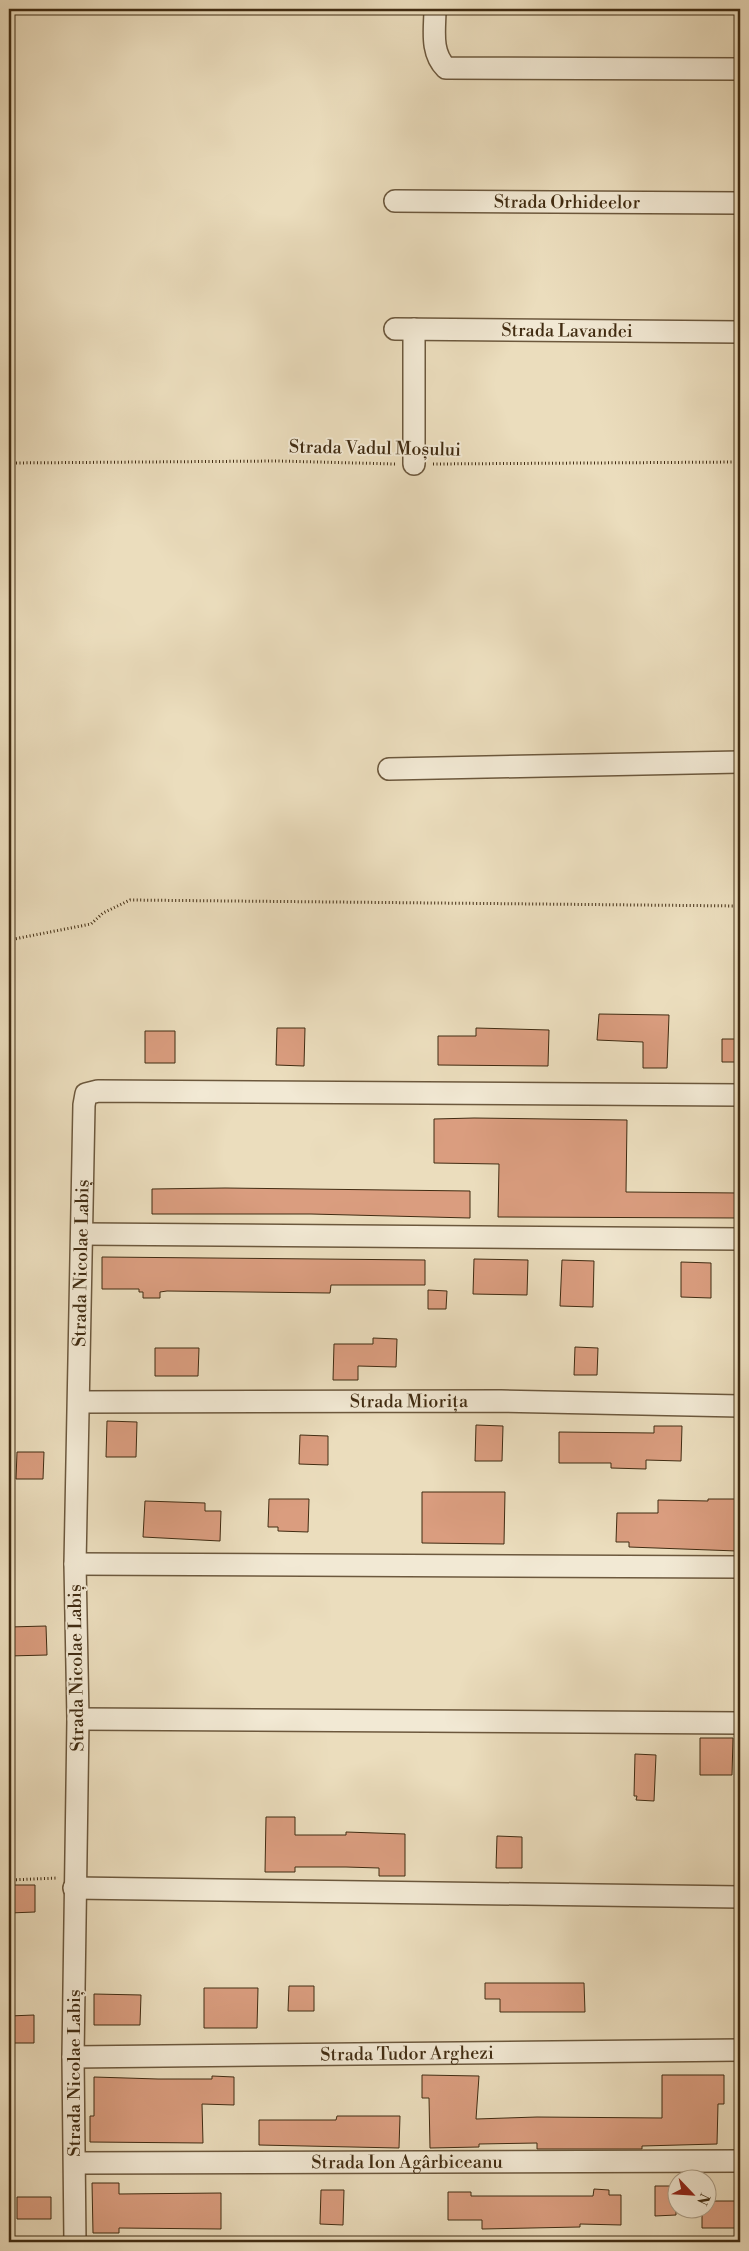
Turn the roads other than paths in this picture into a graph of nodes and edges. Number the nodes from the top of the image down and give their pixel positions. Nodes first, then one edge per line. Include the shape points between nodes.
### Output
1 (435, 9) edge
2 (740, 69) edge
3 (395, 201) dead end
4 (740, 203) edge
5 (740, 332) edge
6 (414, 464) road end
7 (740, 762) edge
8 (389, 768) dead end
9 (740, 1095) edge
10 (82, 1234) junction
11 (740, 1239) edge
12 (79, 1402) junction
13 (740, 1406) edge
14 (75, 1564) junction
15 (740, 1567) edge
16 (78, 1719) junction
17 (740, 1723) edge
18 (75, 1883) junction
19 (740, 1897) edge
20 (740, 2050) edge
21 (73, 2057) junction
22 (740, 2161) edge
23 (75, 2163) junction
24 (75, 2242) edge

1 - 2 street via 434,47 439,61 446,68
3 - 4 street, Strada Orhideelor
5 - 6 street, Strada Lavandei via 405,329
7 - 8 street
9 - 10 street, Strada Nicolae Labiș via 108,1091 86,1094
10 - 11 street
10 - 12 street, Strada Nicolae Labiș
12 - 13 street, Strada Miorița via 501,1401
12 - 14 street, Strada Nicolae Labiș
14 - 15 street
14 - 16 street, Strada Nicolae Labiș
16 - 17 street
16 - 18 street, Strada Nicolae Labiș
18 - 19 street
18 - 21 street, Strada Nicolae Labiș
20 - 21 street, Strada Tudor Arghezi
21 - 23 street, Strada Nicolae Labiș
22 - 23 street, Strada Ion Agârbiceanu
23 - 24 street, Strada Nicolae Labiș

